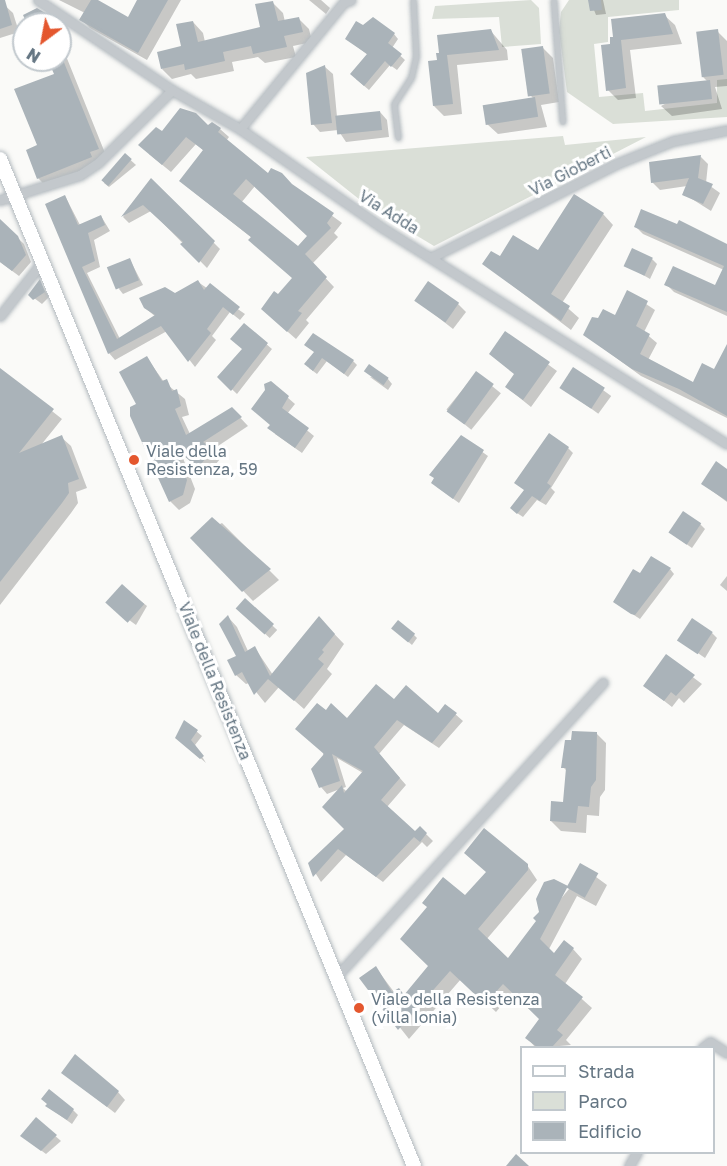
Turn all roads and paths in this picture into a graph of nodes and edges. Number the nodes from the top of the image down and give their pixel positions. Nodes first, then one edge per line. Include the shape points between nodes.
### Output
1 (38, 0) edge
2 (351, 0) edge
3 (412, 0) edge
4 (554, 0) edge
5 (172, 90) junction
6 (562, 122) dead end
7 (240, 129) junction
8 (727, 130) edge
9 (398, 138) dead end
10 (0, 159) edge
11 (16, 196) junction
12 (0, 200) edge
13 (432, 257) junction
14 (43, 261) junction
15 (0, 316) edge
16 (727, 444) edge
17 (603, 683) dead end
18 (337, 976) junction
19 (704, 1046) edge
20 (727, 1053) edge
21 (414, 1166) edge

1 - 5 street, Via Adda
2 - 7 street via 344,2
3 - 9 lane via 416,57 411,78 394,104
4 - 6 lane
5 - 7 street, Via Adda
5 - 11 street via 98,163 80,175
7 - 13 street, Via Adda via 381,227
8 - 13 street, Via Gioberti via 673,141 616,164
10 - 11 main road, Viale della Resistenza
11 - 12 street
11 - 14 main road, Viale della Resistenza
13 - 16 street, Via Adda
14 - 15 street
14 - 18 main road, Viale della Resistenza
17 - 18 street
18 - 21 main road, Viale della Resistenza
19 - 20 street via 710,1042

